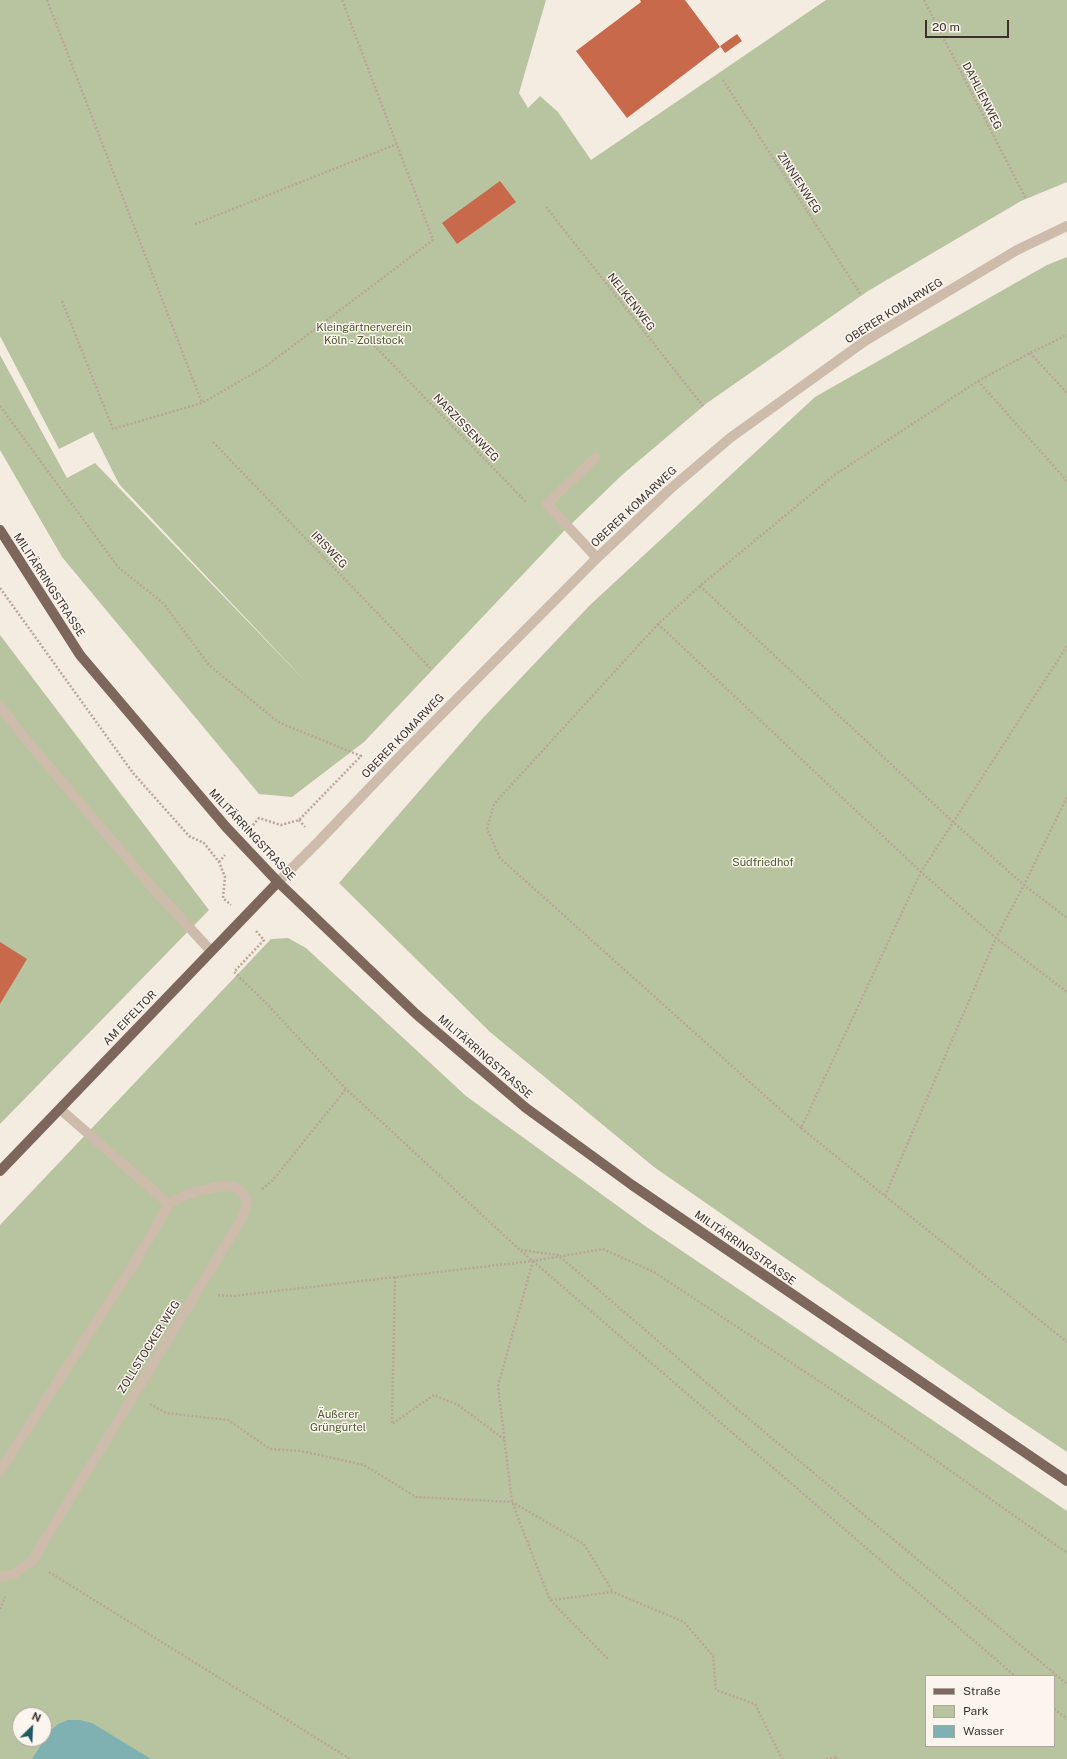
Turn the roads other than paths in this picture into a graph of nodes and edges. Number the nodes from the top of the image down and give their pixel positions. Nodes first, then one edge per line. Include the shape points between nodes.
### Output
1 (1067, 226) edge
2 (595, 458) dead end
3 (0, 530) edge
4 (597, 558) junction
5 (0, 706) edge
6 (278, 882) junction
7 (211, 951) junction
8 (60, 1109) junction
9 (0, 1171) edge
10 (169, 1204) junction
11 (0, 1471) edge
12 (1067, 1481) edge
13 (0, 1577) edge

1 - 4 street, OBERER KOMARWEG via 1017,250 865,341 730,438 669,490
2 - 4 street via 547,504
3 - 6 main road, MILITÄRRINGSTRASSE via 80,655 238,841
4 - 6 street, OBERER KOMARWEG
5 - 7 street via 150,885
6 - 7 main road, AM EIFELTOR
6 - 12 main road, MILITÄRRINGSTRASSE via 416,1014 526,1108 658,1202
7 - 8 main road, AM EIFELTOR
8 - 9 main road, AM EIFELTOR
8 - 10 street
10 - 11 street via 139,1256
10 - 13 street, ZOLLSTOCKER WEG via 187,1194 232,1186 243,1193 247,1202 241,1220 32,1561 14,1574

